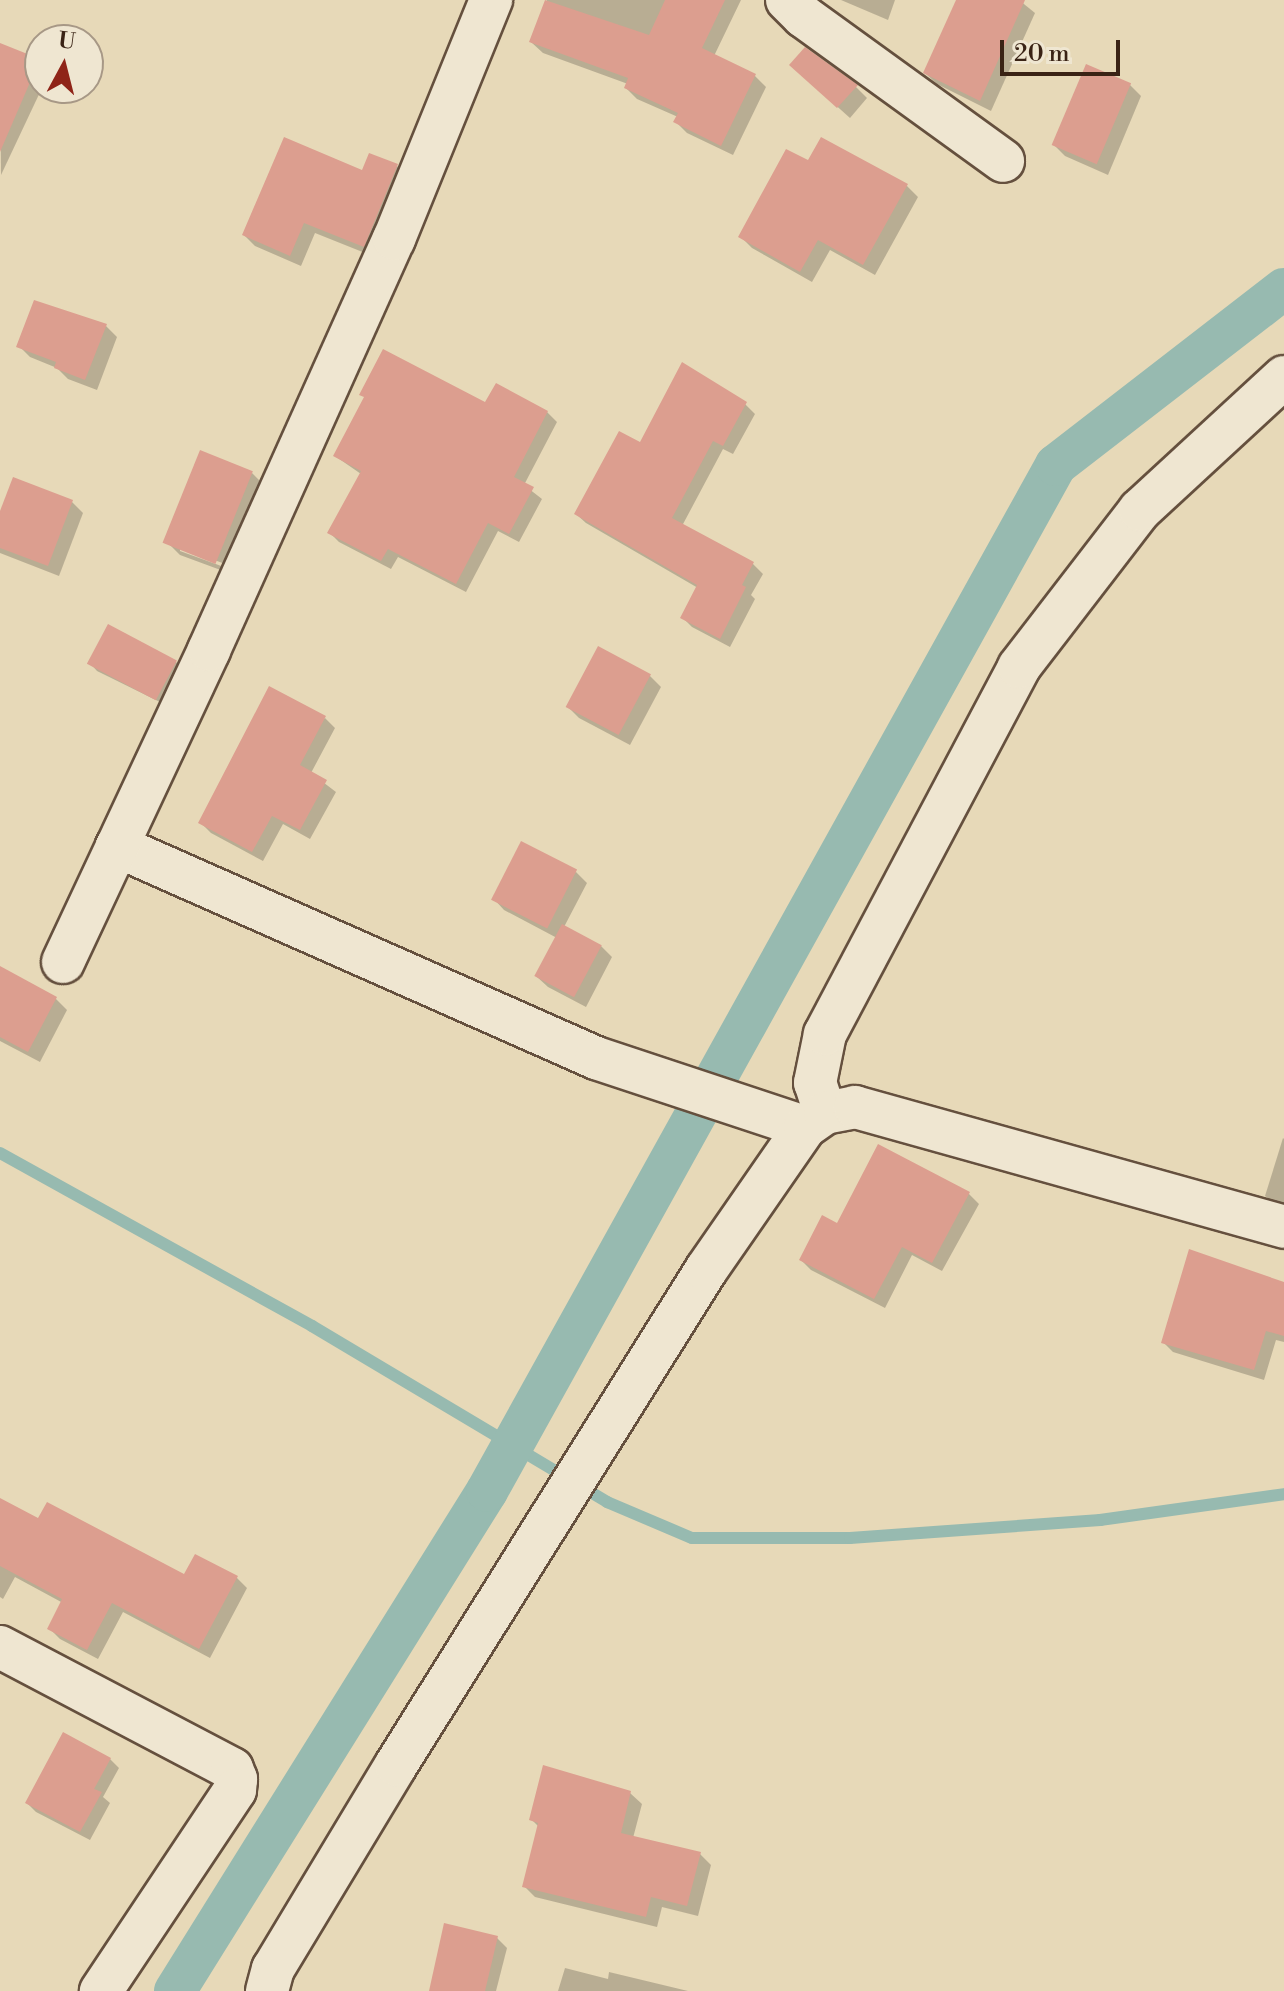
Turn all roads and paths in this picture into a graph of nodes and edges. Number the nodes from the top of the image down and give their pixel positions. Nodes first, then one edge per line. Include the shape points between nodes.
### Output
1 (491, 0) edge
2 (787, 0) edge
3 (1003, 161) dead end
4 (1284, 377) edge
5 (117, 846) junction
6 (63, 962) dead end
7 (815, 1120) junction
8 (1284, 1227) edge
9 (0, 1647) edge
10 (101, 1991) edge
11 (267, 1991) edge

1 - 5 street via 394,239
2 - 3 street
4 - 7 street via 1140,510 1019,667 825,1034 815,1083
5 - 6 street
5 - 7 street via 596,1058 757,1111
7 - 8 street via 855,1107
7 - 11 street via 706,1270 396,1765 273,1969
9 - 10 street via 232,1769 236,1779 235,1790

